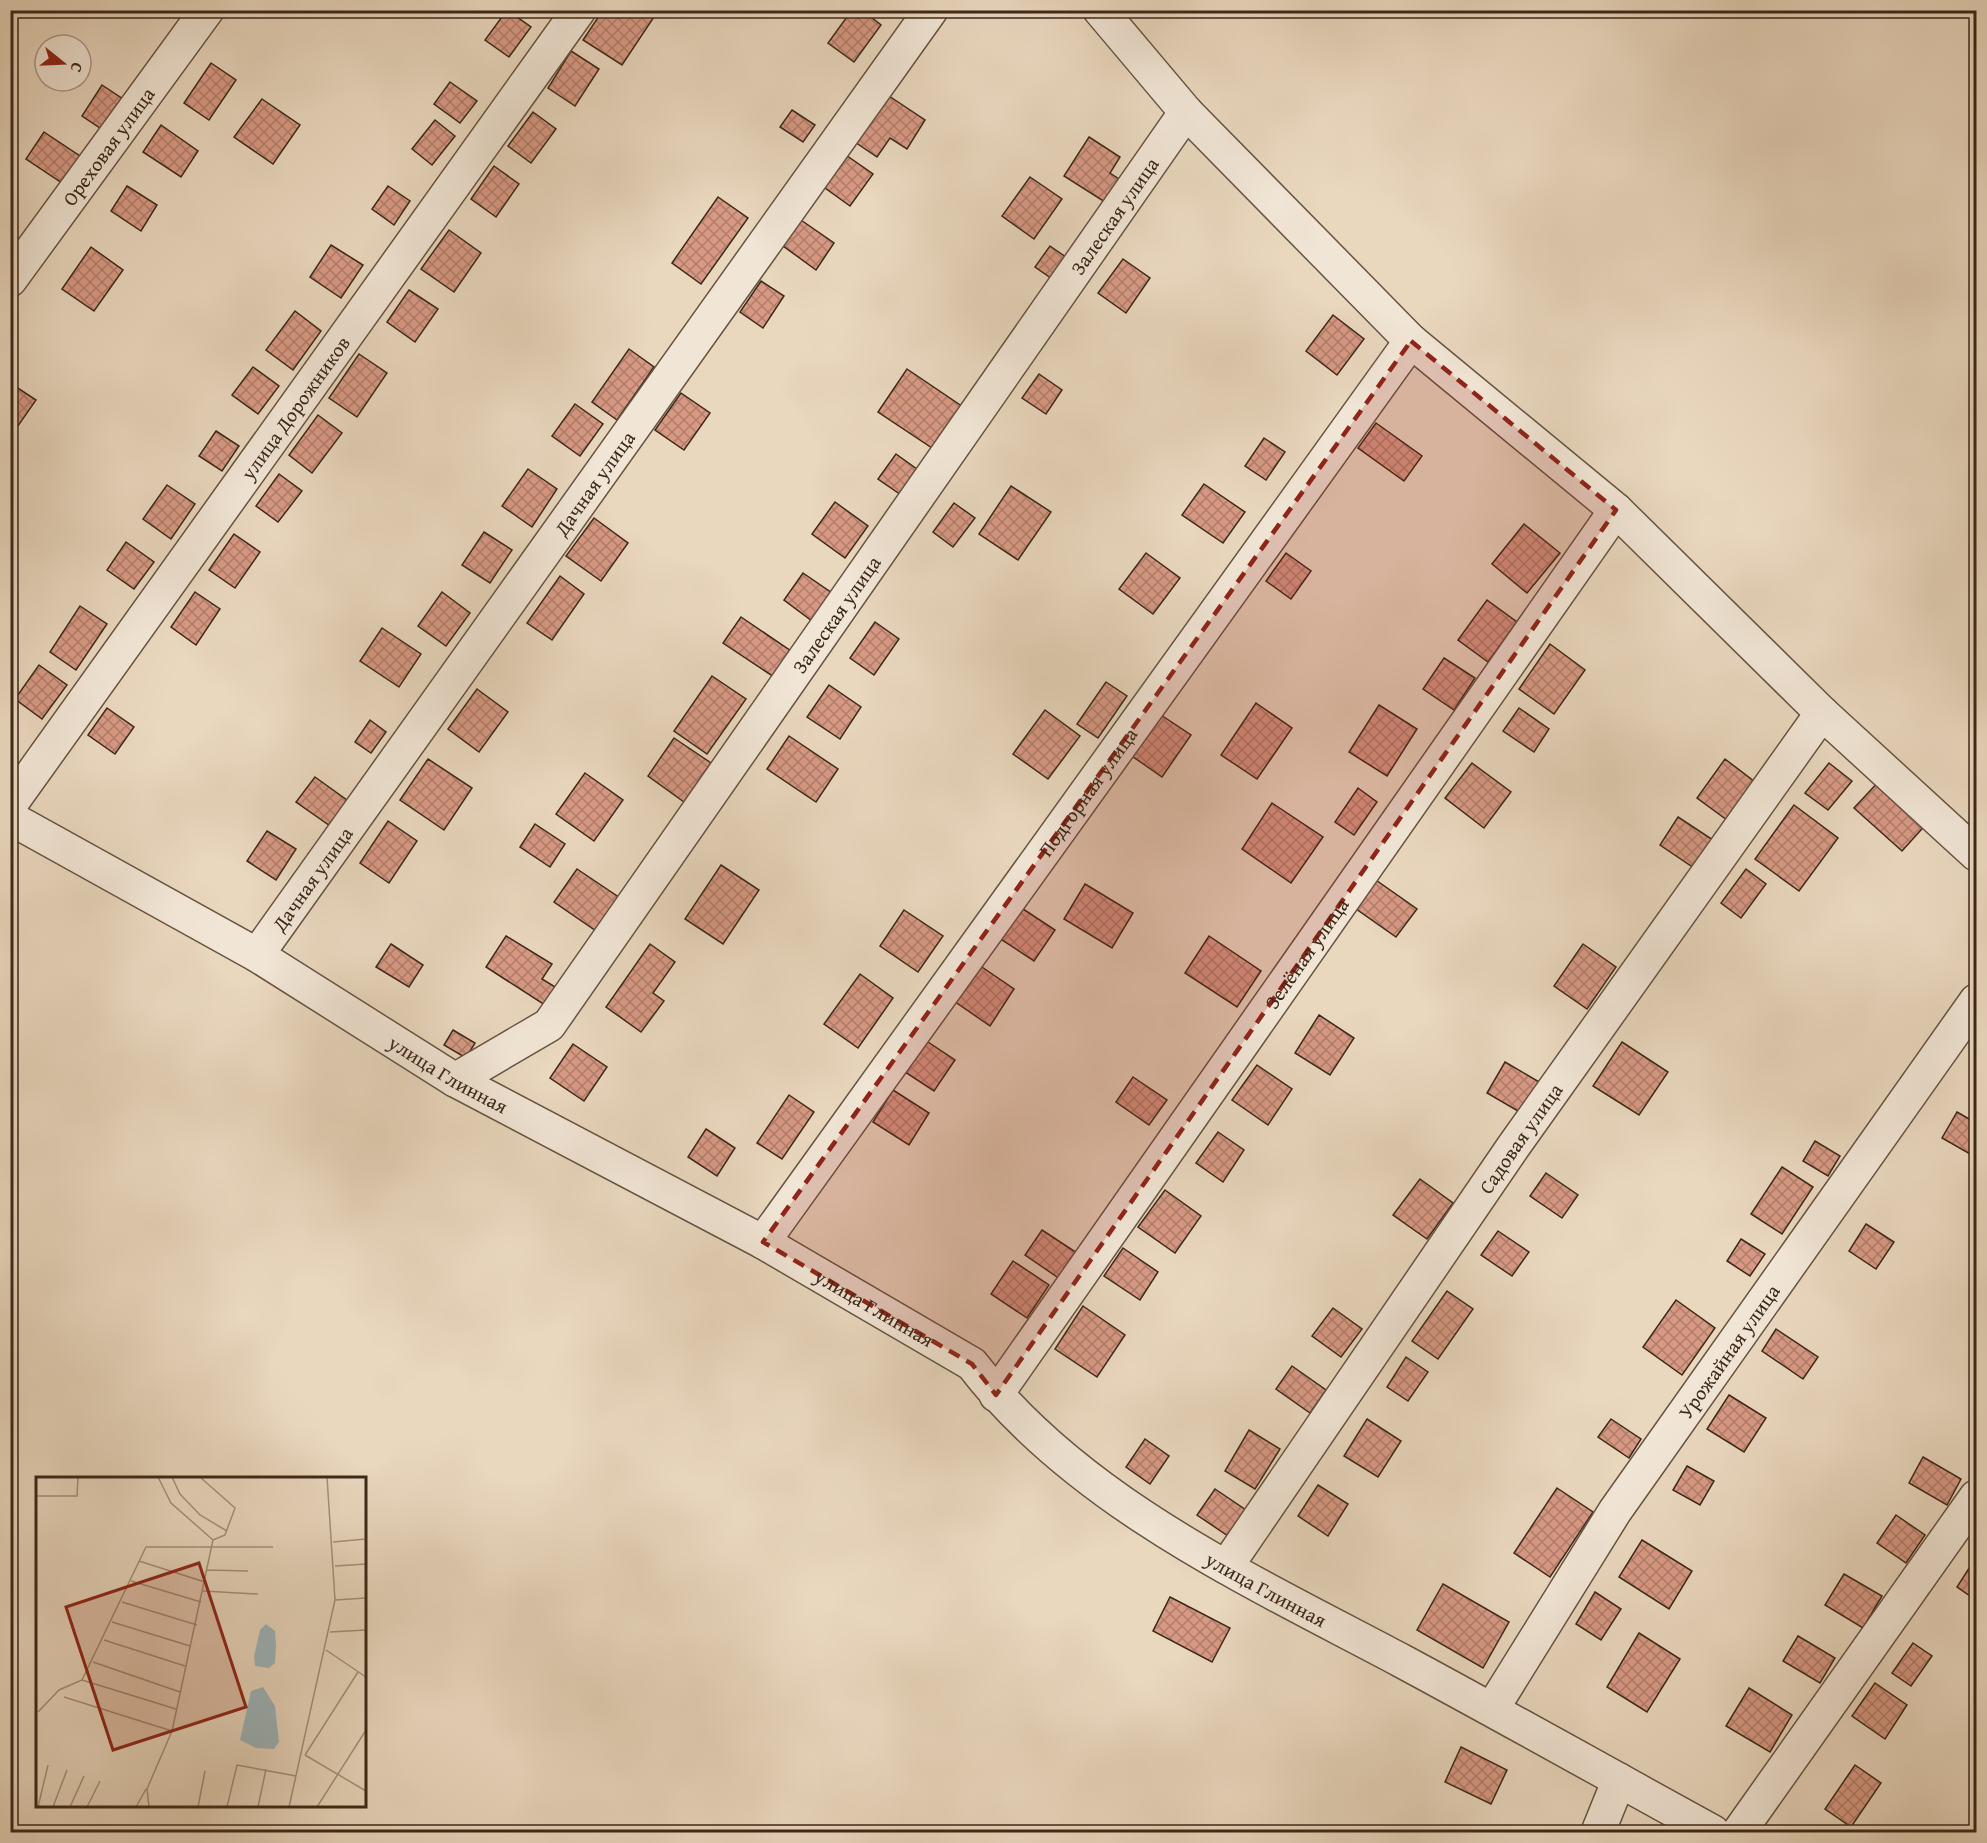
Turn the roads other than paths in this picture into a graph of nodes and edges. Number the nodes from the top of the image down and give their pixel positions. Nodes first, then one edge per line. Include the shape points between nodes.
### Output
1 (207, 10) edge
2 (579, 10) edge
3 (931, 10) edge
4 (1100, 10) edge
5 (1186, 112) junction
6 (10, 280) edge
7 (1411, 341) junction
8 (1616, 510) junction
9 (1822, 713) junction
10 (10, 806) edge
11 (10, 818) edge
12 (1977, 854) edge
13 (257, 956) junction
14 (1977, 1000) edge
15 (455, 1080) junction
16 (763, 1242) junction
17 (996, 1395) junction
18 (1977, 1497) edge
19 (1226, 1567) junction
20 (1492, 1709) junction
21 (1619, 1780) junction
22 (1598, 1833) edge
23 (1713, 1833) edge
24 (1739, 1833) edge

1 - 6 street, Ореховая улица
2 - 10 street, улица Дорожников
3 - 13 street, Дачная улица
4 - 5 street
5 - 7 street
5 - 15 street, Залеская улица via 549,1025
7 - 8 street
7 - 16 street, Подгорная улица
8 - 9 street
8 - 17 street, Зелёная улица
9 - 12 street
9 - 19 street, Садовая улица via 1513,1147
11 - 13 street, улица Глинная
13 - 15 street, улица Глинная
14 - 20 street, Урожайная улица via 1622,1501
15 - 16 street, улица Глинная
16 - 17 street, улица Глинная via 972,1364
17 - 19 street, улица Глинная via 1089,1480
18 - 24 street
19 - 20 street, улица Глинная
20 - 21 street, улица Глинная
21 - 22 street
21 - 23 street, улица Глинная

